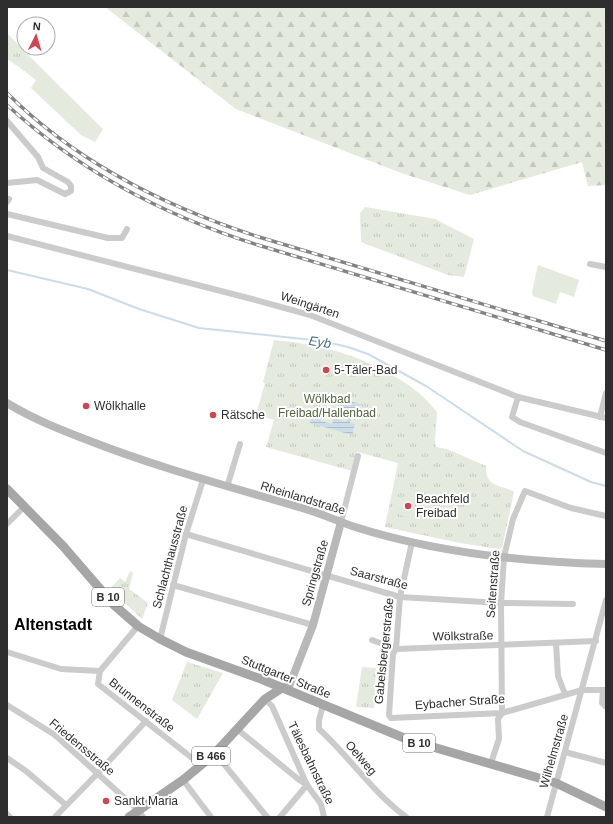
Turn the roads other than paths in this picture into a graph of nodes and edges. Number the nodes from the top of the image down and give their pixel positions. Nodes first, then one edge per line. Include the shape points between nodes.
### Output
1 (7, 121) edge
2 (7, 183) edge
3 (7, 214) edge
4 (127, 229) dead end
5 (7, 236) edge
6 (590, 264) dead end
7 (606, 267) edge
8 (606, 393) edge
9 (518, 397) junction
10 (7, 403) edge
11 (603, 417) edge
12 (240, 444) dead end
13 (606, 453) edge
14 (358, 456) dead end
15 (203, 480) junction
16 (227, 487) junction
17 (7, 489) edge
18 (25, 506) junction
19 (606, 516) edge
20 (341, 522) junction
21 (7, 524) edge
22 (186, 534) junction
23 (412, 542) junction
24 (504, 557) junction
25 (606, 564) edge
26 (328, 575) junction
27 (174, 585) junction
28 (400, 597) junction
29 (606, 600) edge
30 (501, 603) junction
31 (573, 604) dead end
32 (313, 625) junction
33 (138, 626) junction
34 (160, 639) junction
35 (372, 640) dead end
36 (596, 641) junction
37 (556, 643) junction
38 (502, 646) junction
39 (396, 649) junction
40 (7, 652) edge
41 (100, 671) junction
42 (282, 688) junction
43 (582, 690) junction
44 (604, 690) edge
45 (565, 694) junction
46 (264, 699) junction
47 (7, 705) edge
48 (323, 705) junction
49 (606, 706) edge
50 (502, 713) junction
51 (389, 716) joint
52 (146, 721) junction
53 (237, 729) junction
54 (565, 752) junction
55 (214, 753) junction
56 (7, 758) edge
57 (491, 763) junction
58 (606, 763) edge
59 (201, 765) junction
60 (98, 773) junction
61 (183, 780) junction
62 (556, 783) junction
63 (307, 785) junction
64 (66, 806) junction
65 (606, 807) edge
66 (7, 814) edge
67 (141, 814) edge
68 (10, 817) edge
69 (55, 817) edge
70 (129, 817) edge
71 (211, 817) edge
72 (267, 817) edge
73 (280, 817) edge
74 (324, 817) edge
75 (406, 817) edge
76 (546, 817) edge

1 - 2 street via 38,157 43,168 68,182 71,191 65,194 37,180
3 - 4 street via 108,238 122,238
5 - 9 street, Weingärten via 310,315
6 - 7 street
8 - 11 street, Weingärten
9 - 11 street, Weingärten
9 - 13 street via 512,417
10 - 15 main road, Rheinlandstraße via 40,420 110,449
12 - 16 street
14 - 20 street, Springstraße
15 - 16 main road, Rheinlandstraße
15 - 22 street, Schlachthausstraße
16 - 20 main road, Rheinlandstraße
17 - 18 main road, Stuttgarter Straße / B 10
18 - 21 street
18 - 33 main road, Stuttgarter Straße / B 10 via 114,605
19 - 24 street, Seitenstraße via 572,508 525,491 513,518
20 - 23 main road, Rheinlandstraße
20 - 26 main road, Springstraße
22 - 26 street, Saarstraße
22 - 27 street, Schlachthausstraße
23 - 24 main road, Rheinlandstraße
23 - 28 street, Gabelsbergerstraße
24 - 25 main road, Rheinlandstraße via 558,563
24 - 30 street, Seitenstraße
26 - 28 street, Saarstraße
26 - 32 main road, Springstraße
27 - 32 street
27 - 34 street, Schlachthausstraße
28 - 30 street, Saarstraße
28 - 39 street, Gabelsbergerstraße
29 - 36 street
30 - 31 street, Saarstraße
30 - 38 street, Seitenstraße
32 - 42 main road, Springstraße via 290,684
33 - 34 main road, Stuttgarter Straße / B 10
33 - 41 street
34 - 42 main road, Stuttgarter Straße / B 10 via 186,652
35 - 39 street, Wölkstraße
36 - 37 street, Wölkstraße
36 - 43 street
37 - 38 street, Wölkstraße
37 - 45 street via 558,676
38 - 39 street, Wölkstraße
38 - 50 street, Seitenstraße
39 - 51 street, Gabelsbergerstraße via 393,654
40 - 41 street, Brunnenstraße via 61,669
41 - 52 street, Brunnenstraße via 98,684
42 - 46 main road, B 466
42 - 48 main road, Stuttgarter Straße / B 10
43 - 44 street, Eybacher Straße
43 - 45 street, Eybacher Straße
43 - 54 street, Wilhelmstraße
44 - 49 street via 602,703
45 - 50 street, Eybacher Straße
46 - 53 main road, B 466
46 - 63 street, Tälesbahnstraße via 272,706
47 - 60 street, Friedensstraße via 55,735
48 - 57 main road, Stuttgarter Straße / B 10 via 409,740
48 - 75 street, Oelweg via 319,729 369,784
50 - 51 street, Eybacher Straße via 391,718
50 - 57 street, Seitenstraße via 498,719 499,739
52 - 59 street, Brunnenstraße
52 - 60 street
53 - 55 main road, B 466
53 - 63 street
54 - 58 street
54 - 62 street, Wilhelmstraße
55 - 59 main road, B 466
55 - 72 street
56 - 64 street
57 - 62 main road, Stuttgarter Straße / B 10
59 - 61 main road, B 466
60 - 64 street
60 - 67 street, Friedensstraße
61 - 67 main road, B 466
61 - 71 street
62 - 65 main road, Stuttgarter Straße / B 10
62 - 76 street, Wilhelmstraße
63 - 73 street
63 - 74 street, Tälesbahnstraße via 320,804
64 - 69 street
66 - 68 street
67 - 70 main road, B 466

